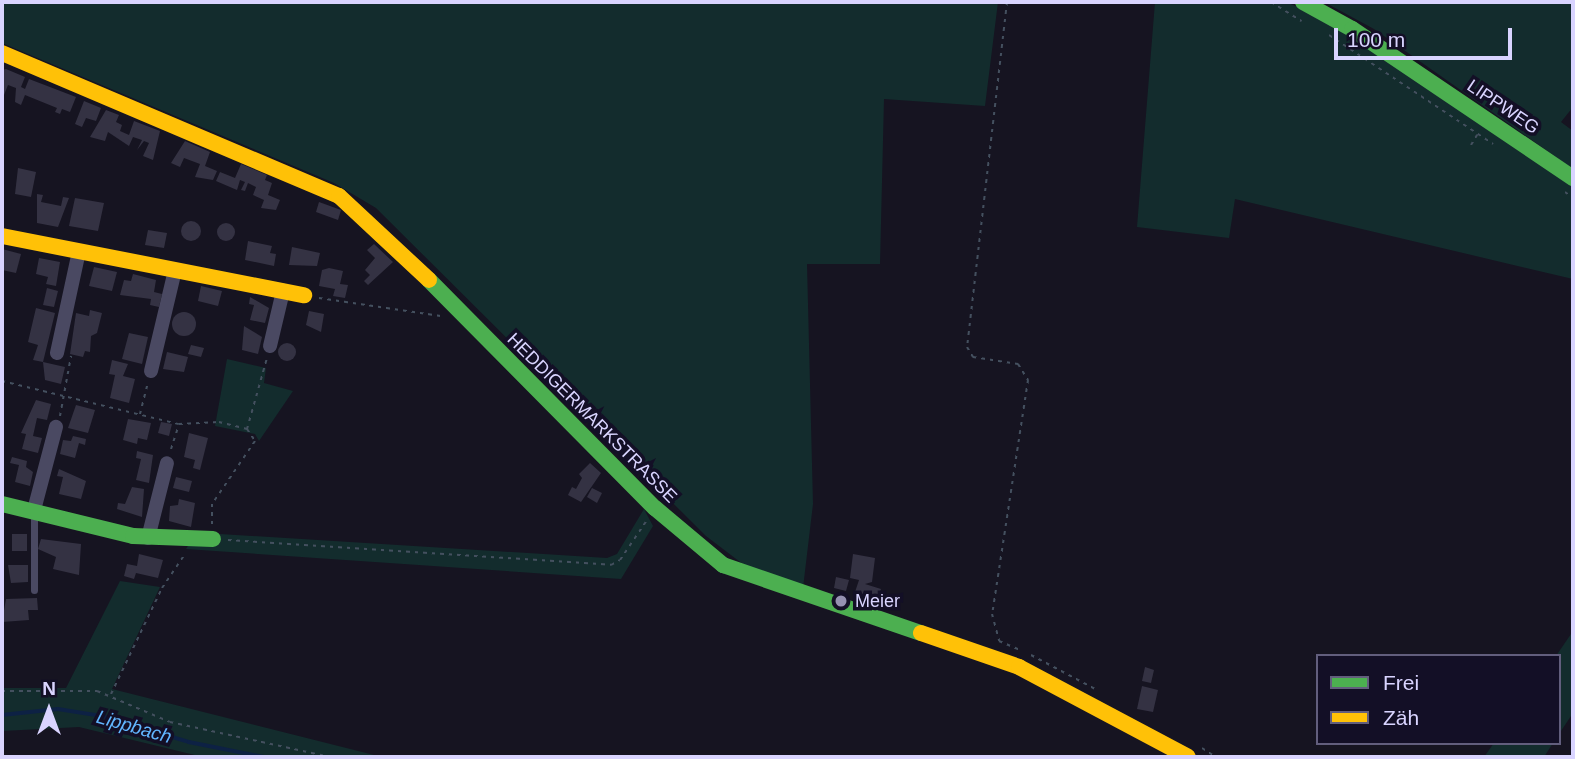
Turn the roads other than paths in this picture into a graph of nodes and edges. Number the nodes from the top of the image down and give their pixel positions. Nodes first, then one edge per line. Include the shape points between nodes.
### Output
1 (1303, 2) edge
2 (2, 53) edge
3 (1567, 184) edge
4 (2, 236) edge
5 (79, 251) junction
6 (176, 270) junction
7 (283, 291) junction
8 (304, 295) road end
9 (270, 346) dead end
10 (57, 353) road end
11 (151, 371) road end
12 (56, 427) road end
13 (167, 463) road end
14 (2, 504) edge
15 (33, 510) junction
16 (148, 538) junction
17 (205, 539) road end
18 (34, 590) dead end
19 (1191, 750) edge

1 - 3 street, LIPPWEG via 1353,29
2 - 19 street, HEDDIGERMARKSTRASSE via 339,196 655,508 723,565 1019,667
4 - 5 street
5 - 6 street
5 - 10 street
6 - 7 street
6 - 11 street
7 - 8 street
7 - 9 street
12 - 15 street
13 - 16 street
14 - 15 street
15 - 16 street
15 - 18 lane
16 - 17 street

